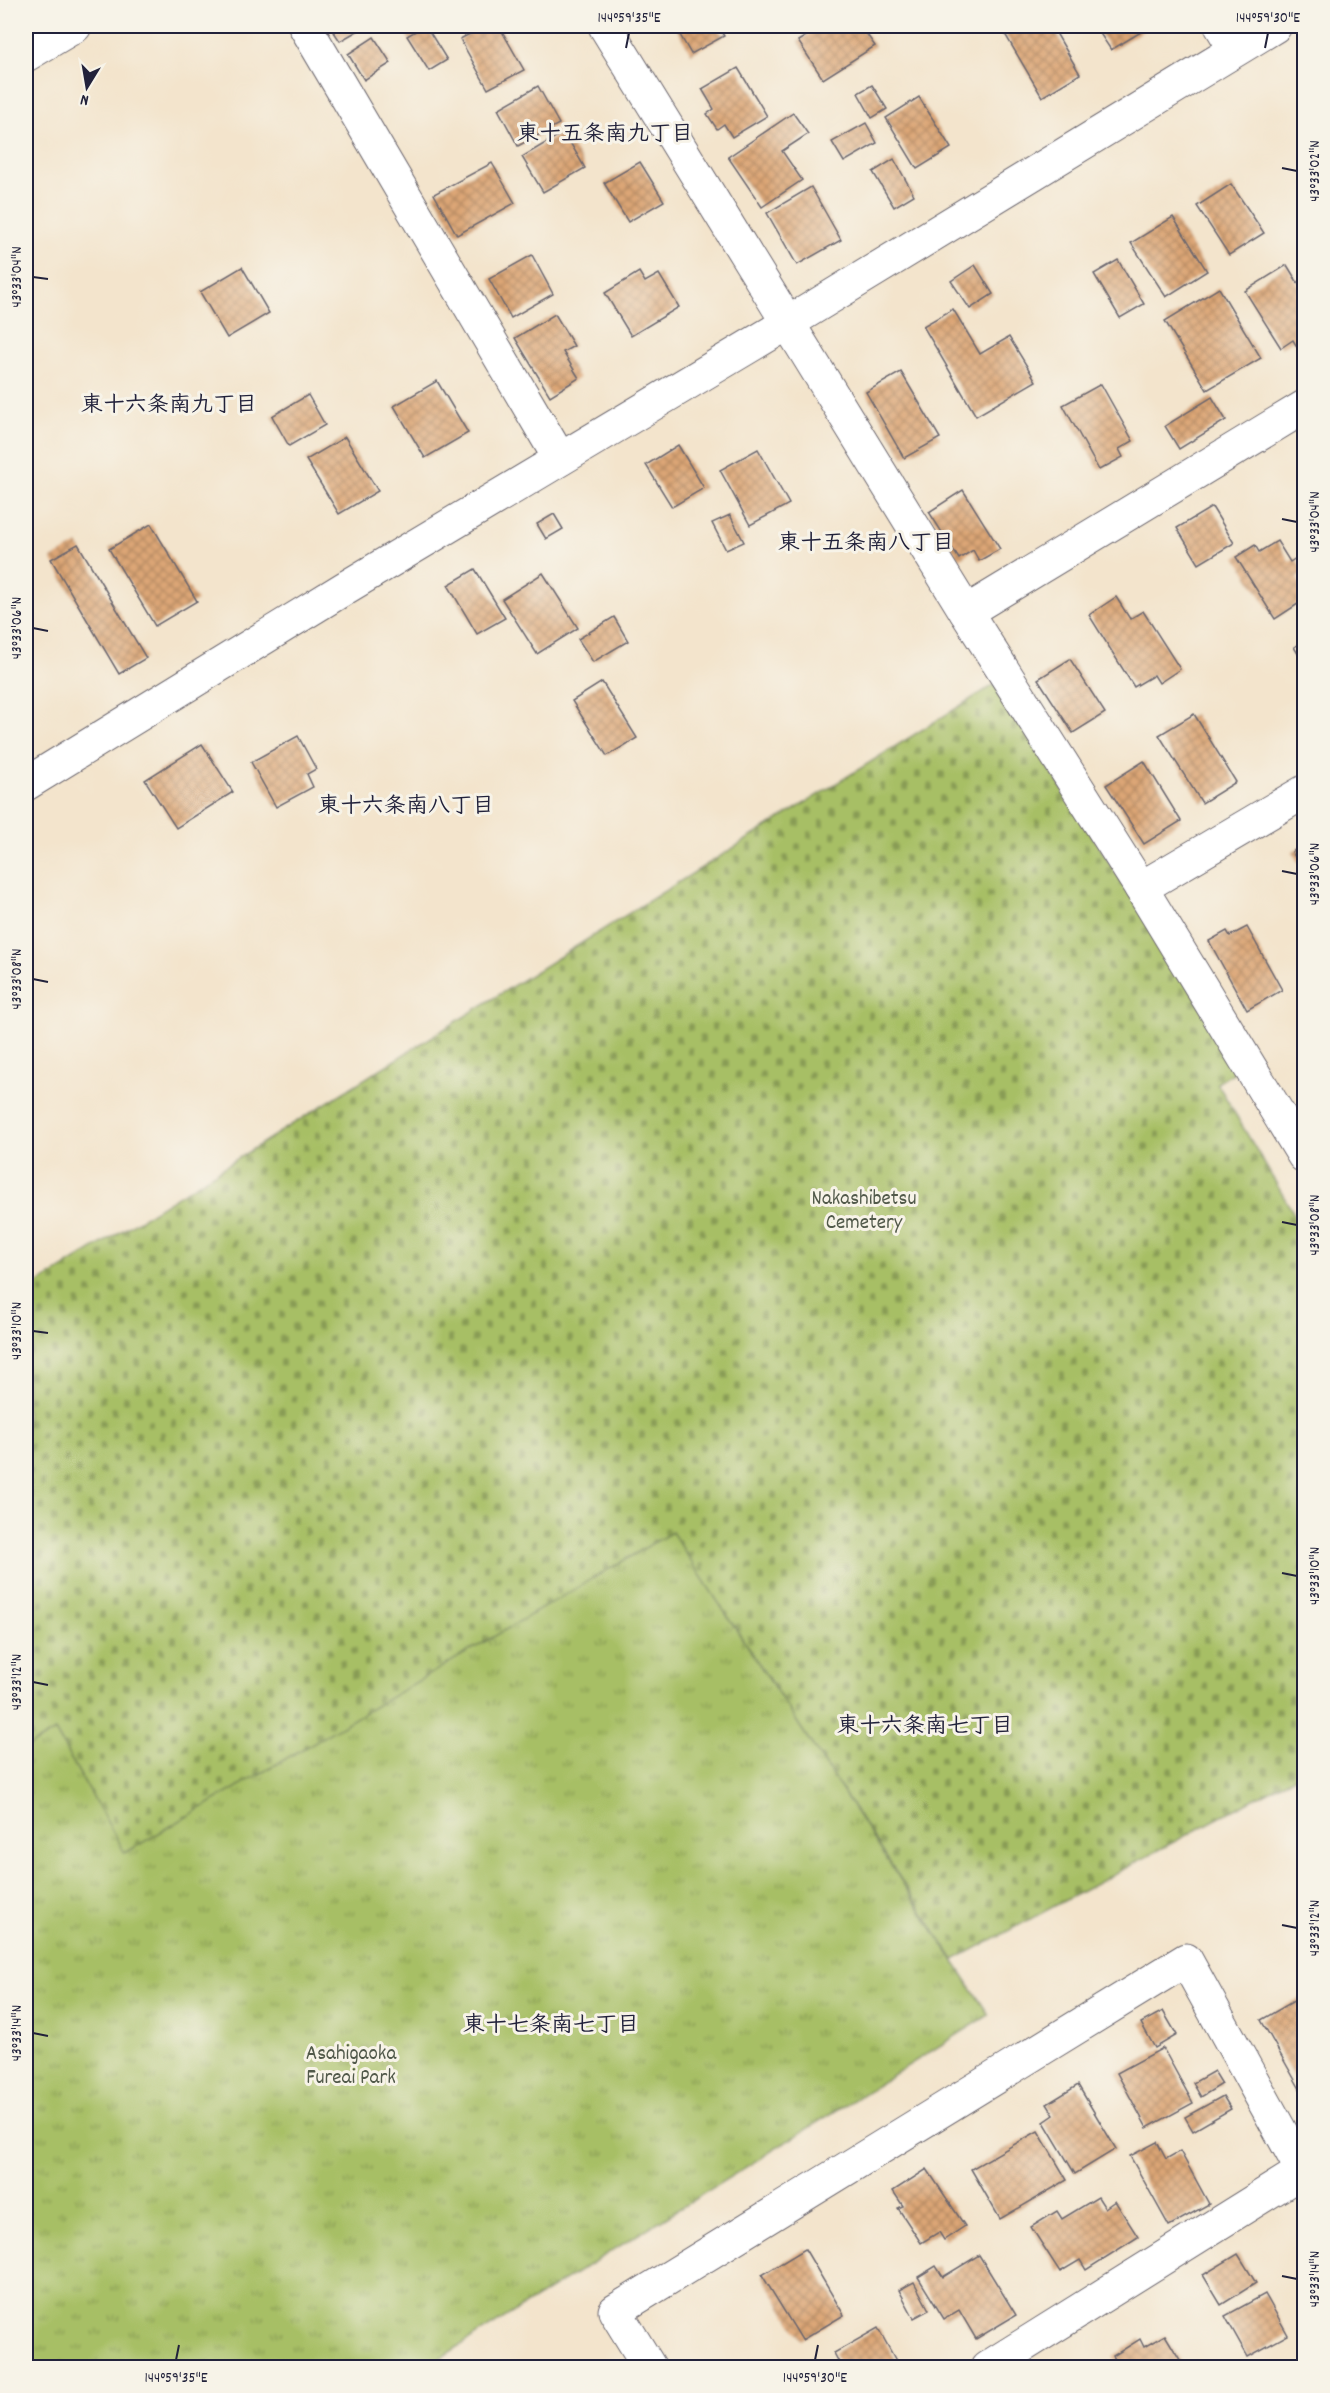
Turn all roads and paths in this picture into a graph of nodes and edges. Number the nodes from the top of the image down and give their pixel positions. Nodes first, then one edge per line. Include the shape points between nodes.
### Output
1 (75, 26) edge
2 (305, 26) edge
3 (605, 26) edge
4 (1275, 26) edge
5 (1228, 37) edge
6 (26, 55) edge
7 (788, 323) junction
8 (1305, 407) edge
9 (560, 459) junction
10 (966, 612) junction
11 (26, 784) edge
12 (1305, 792) edge
13 (1141, 888) junction
14 (1305, 1156) edge
15 (1304, 2172) edge
16 (650, 2367) edge
17 (987, 2367) edge

1 - 6 street
2 - 9 street
3 - 7 street
4 - 5 street
5 - 7 street
7 - 9 street
7 - 10 street
8 - 10 street
9 - 11 street
10 - 13 street
12 - 13 street
13 - 14 street
15 - 16 street via 1186,1960 615,2311
15 - 17 street

